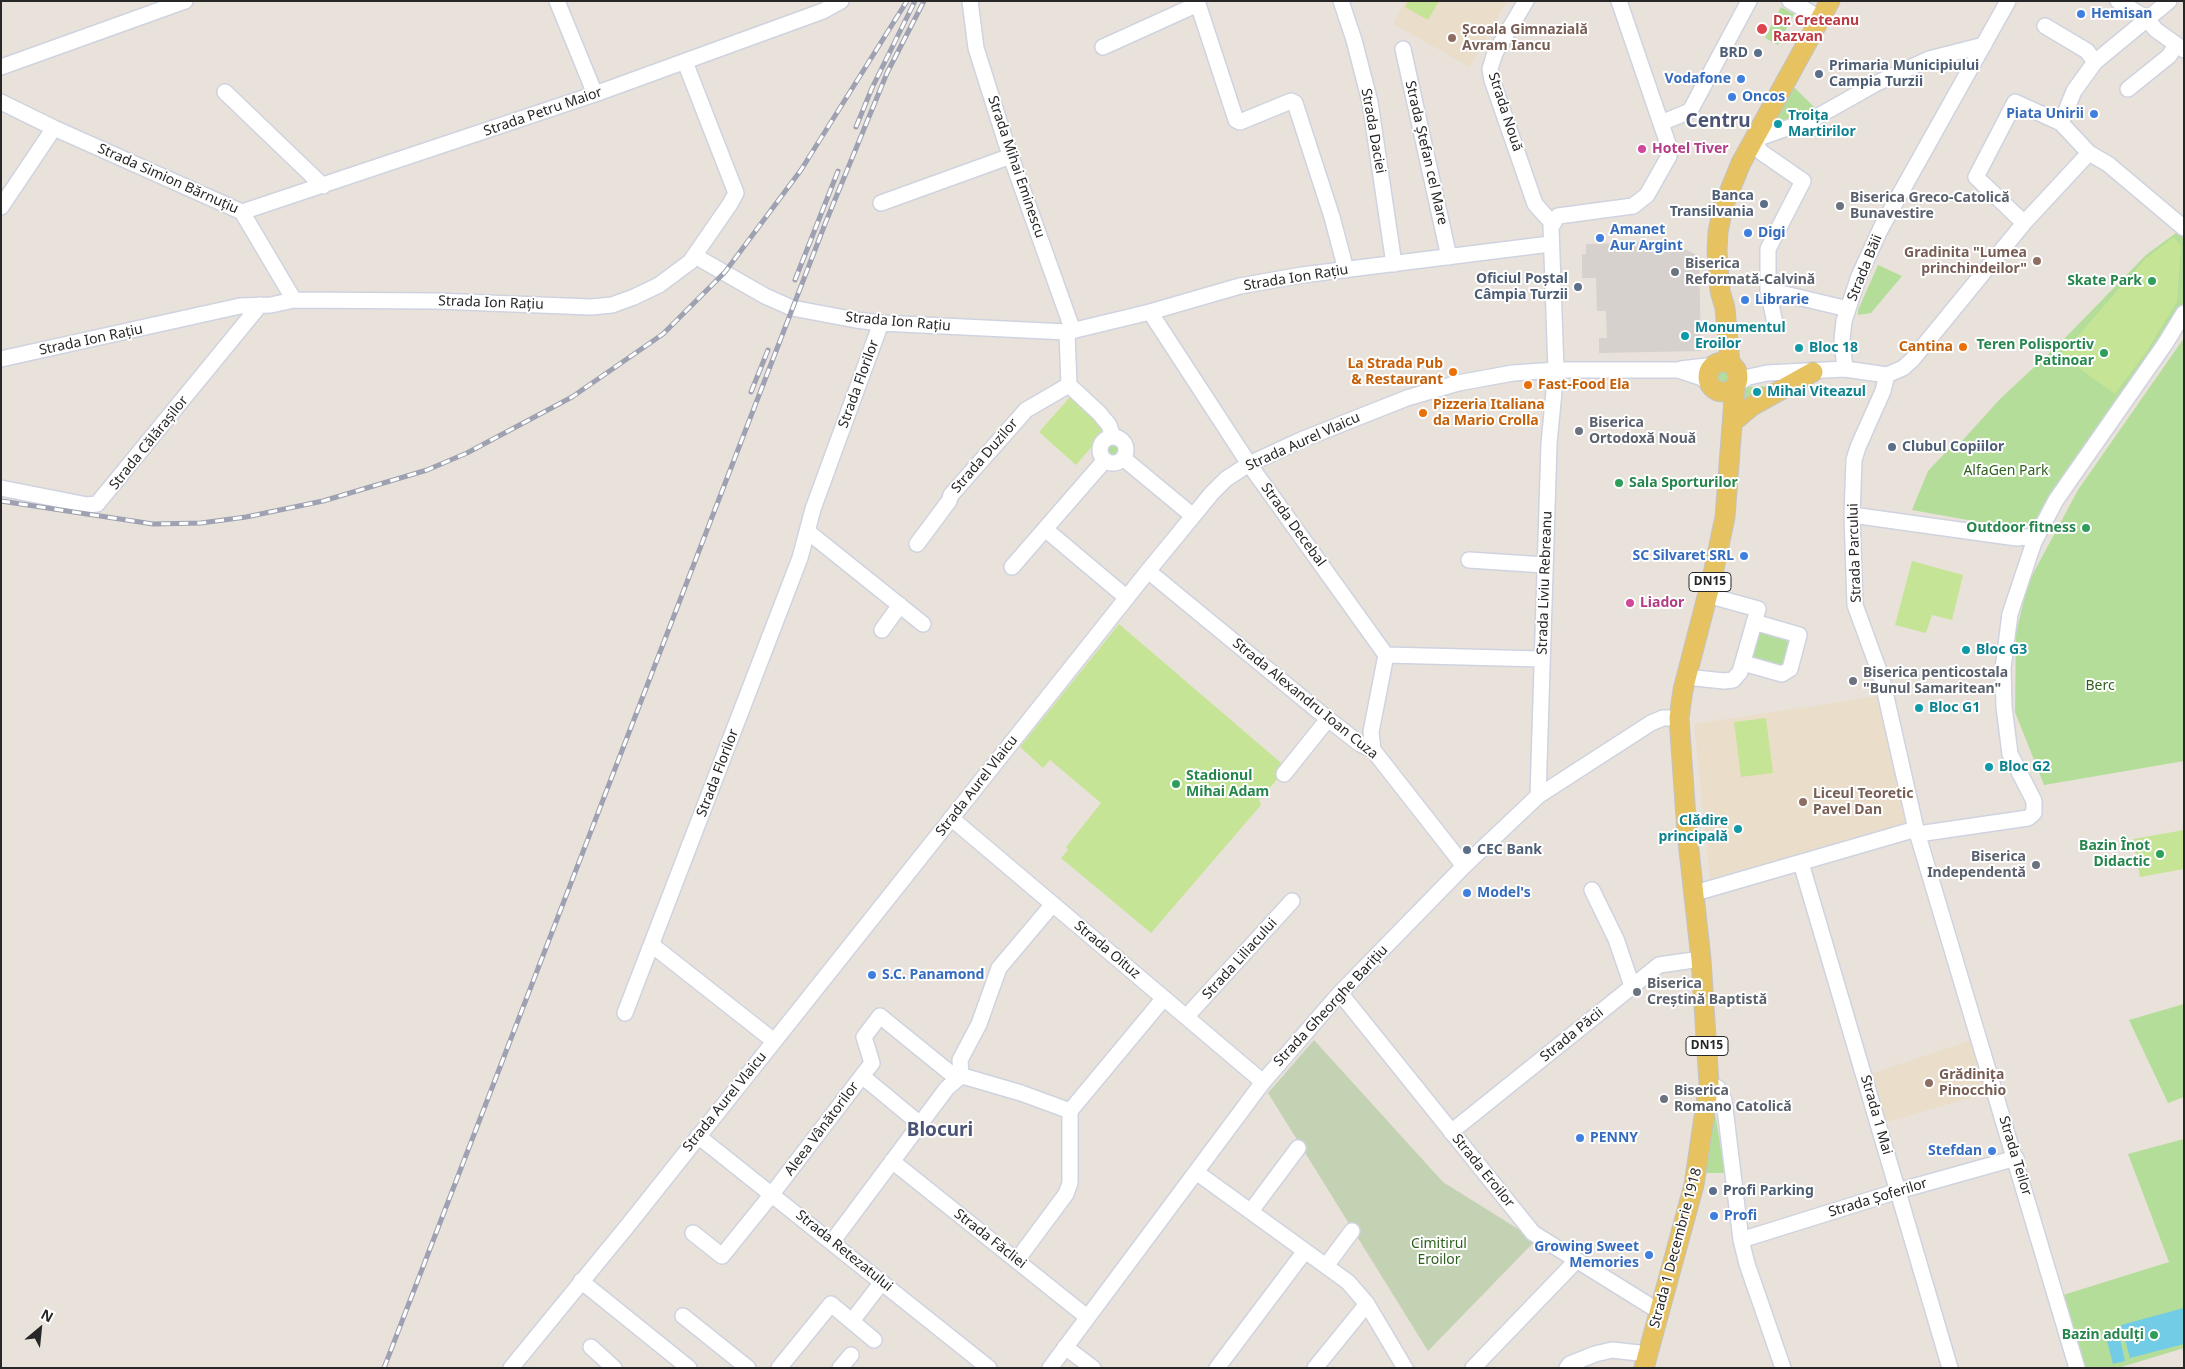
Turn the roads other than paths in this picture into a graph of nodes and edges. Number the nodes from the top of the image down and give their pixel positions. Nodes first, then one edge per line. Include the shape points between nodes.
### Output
1 (185, 1) edge
2 (558, 1) edge
3 (841, 1) edge
4 (970, 1) edge
5 (1341, 1) edge
6 (1526, 1) edge
7 (1619, 1) edge
8 (1749, 1) edge
9 (1790, 1) edge
10 (1830, 1) edge
11 (2008, 1) edge
12 (2169, 1) edge
13 (2123, 2) edge
14 (1820, 18) junction
15 (2146, 18) junction
16 (2045, 26) dead end
17 (1984, 45) junction
18 (1104, 47) dead end
19 (2180, 48) edge
20 (1403, 49) dead end
21 (685, 62) junction
22 (2095, 62) junction
23 (1, 67) edge
24 (2128, 89) dead end
25 (225, 92) dead end
26 (595, 94) junction
27 (1, 102) edge
28 (1661, 123) junction
29 (2062, 123) junction
30 (54, 128) junction
31 (1753, 140) junction
32 (2089, 153) junction
33 (1010, 156) junction
34 (323, 186) junction
35 (881, 203) dead end
36 (1, 207) edge
37 (242, 212) junction
38 (1552, 223) junction
39 (2024, 223) junction
40 (2184, 228) edge
41 (1550, 244) junction
42 (694, 256) junction
43 (1449, 257) junction
44 (1394, 264) junction
45 (1346, 270) junction
46 (1768, 290) junction
47 (294, 300) junction
48 (260, 305) junction
49 (1848, 309) junction
50 (1150, 312) junction
51 (2184, 313) edge
52 (881, 323) junction
53 (1775, 323) dead end
54 (1070, 331) junction
55 (1, 359) edge
56 (1845, 369) junction
57 (1556, 370) junction
58 (1678, 370) junction
59 (1727, 371) junction
60 (1813, 372) junction
61 (1887, 375) junction
62 (1069, 385) junction
63 (1712, 386) junction
64 (1733, 422) junction
65 (1113, 437) junction
66 (1731, 445) junction
67 (1123, 458) junction
68 (1105, 460) junction
69 (1249, 464) junction
70 (1, 488) edge
71 (1852, 515) junction
72 (1193, 516) junction
73 (1045, 529) junction
74 (807, 531) junction
75 (2037, 536) junction
76 (917, 544) dead end
77 (1469, 560) dead end
78 (1545, 565) junction
79 (1012, 567) dead end
80 (1148, 571) junction
81 (1707, 595) junction
82 (1127, 598) junction
83 (900, 605) junction
84 (1754, 622) junction
85 (923, 624) dead end
86 (882, 630) dead end
87 (1386, 655) junction
88 (1542, 659) junction
89 (1743, 663) junction
90 (1686, 676) junction
91 (1679, 718) junction
92 (1328, 720) junction
93 (1373, 750) junction
94 (1284, 774) dead end
95 (1538, 796) junction
96 (951, 818) junction
97 (1917, 832) junction
98 (1801, 863) junction
99 (1464, 866) junction
100 (1592, 890) dead end
101 (1695, 893) junction
102 (1292, 902) dead end
103 (1053, 904) junction
104 (652, 945) junction
105 (1701, 959) junction
106 (1632, 986) junction
107 (1340, 993) junction
108 (1164, 998) junction
109 (625, 1013) dead end
110 (1187, 1016) junction
111 (774, 1041) junction
112 (862, 1076) junction
113 (961, 1076) junction
114 (1263, 1082) junction
115 (1709, 1083) junction
116 (1070, 1110) junction
117 (920, 1124) junction
118 (1451, 1132) junction
119 (698, 1136) junction
120 (1298, 1148) dead end
121 (2016, 1158) junction
122 (892, 1161) junction
123 (1196, 1172) junction
124 (1898, 1192) junction
125 (772, 1194) junction
126 (1251, 1212) junction
127 (1352, 1231) dead end
128 (693, 1233) dead end
129 (1741, 1240) junction
130 (832, 1242) junction
131 (1305, 1251) junction
132 (1017, 1260) junction
133 (1576, 1261) junction
134 (1326, 1266) junction
135 (582, 1281) junction
136 (882, 1282) junction
137 (1367, 1304) junction
138 (1660, 1312) junction
139 (683, 1316) dead end
140 (1087, 1317) junction
141 (852, 1320) junction
142 (874, 1340) dead end
143 (591, 1347) dead end
144 (1065, 1347) junction
145 (851, 1355) dead end
146 (1646, 1361) edge
147 (515, 1367) edge
148 (614, 1368) edge
149 (689, 1368) edge
150 (748, 1368) edge
151 (779, 1368) edge
152 (840, 1368) edge
153 (989, 1368) edge
154 (1050, 1368) edge
155 (1093, 1368) edge
156 (1217, 1368) edge
157 (1315, 1368) edge
158 (1405, 1368) edge
159 (1473, 1368) edge
160 (1568, 1368) edge
161 (1783, 1368) edge
162 (1950, 1368) edge
163 (2077, 1368) edge

1 - 23 street
2 - 26 street
3 - 21 street, Strada Petru Maior via 823,11
4 - 33 street, Strada Mihai Eminescu via 976,48
5 - 44 street, Strada Daciei via 1370,102
6 - 38 street, Strada Nouă via 1495,53 1490,69 1535,204
7 - 28 street
8 - 28 street via 1690,111
9 - 14 street
10 - 14 main road, DN15
11 - 17 street, Strada Băii
12 - 15 street
13 - 15 street
14 - 31 main road, DN15
15 - 19 street
15 - 22 street
16 - 22 street via 2086,51
17 - 31 street via 1929,59 1813,119
17 - 49 street, Strada Băii via 1881,228
18 - 45 street via 1198,4 1236,120 1240,122 1291,101 1295,103
19 - 24 street
20 - 43 street, Strada Ștefan cel Mare
21 - 26 street, Strada Petru Maior
21 - 42 street via 736,193
22 - 29 street via 2074,91
25 - 34 street
26 - 34 street, Strada Petru Maior
27 - 30 street, Strada Simion Bărnuțiu
28 - 38 street via 1669,156 1655,183 1640,202 1633,206 1558,216
29 - 32 street
29 - 39 street via 2015,102 1976,177
30 - 36 street
30 - 37 street, Strada Simion Bărnuțiu
31 - 46 street via 1761,152 1803,181 1768,249
31 - 59 main road, DN15 via 1728,190 1718,232
32 - 39 street
32 - 40 street via 2108,164
33 - 35 street
33 - 54 street, Strada Mihai Eminescu
34 - 37 street, Strada Petru Maior
37 - 47 street, Strada Simion Bărnuțiu
38 - 41 street, Strada Liviu Rebreanu
39 - 61 street via 1912,360
41 - 43 street, Strada Ion Rațiu
41 - 57 street, Strada Liviu Rebreanu
42 - 47 street, Strada Ion Rațiu via 658,285 612,305
42 - 52 street, Strada Ion Rațiu via 792,308
43 - 44 street, Strada Ion Rațiu
44 - 45 street, Strada Ion Rațiu
45 - 50 street, Strada Ion Rațiu via 1240,286
46 - 49 street
46 - 53 street
47 - 48 street, Strada Ion Rațiu
48 - 55 street, Strada Ion Rațiu via 240,306
48 - 70 street, Strada Călărașilor via 97,504 87,505
49 - 56 street, Strada Băii via 1842,340
50 - 54 street, Strada Ion Rațiu
50 - 69 street, Strada Decebal
51 - 75 street via 2056,500
52 - 54 street, Strada Ion Rațiu
52 - 74 street, Strada Florilor
54 - 62 street, Strada Mihai Eminescu
56 - 60 street
56 - 61 street
57 - 58 street, Strada Aurel Vlaicu
57 - 69 street, Strada Aurel Vlaicu via 1458,383 1407,398
57 - 78 street, Strada Liviu Rebreanu via 1549,444
58 - 59 street
58 - 63 street via 1702,378
59 - 60 street via 1749,377 1768,373
59 - 63 main road, DN15 via 1709,372
59 - 64 main road, Strada 1 Decembrie 1918 / DN15
60 - 64 main road via 1752,406
61 - 71 street, Strada Parcului via 1854,460
62 - 65 street via 1109,425
62 - 76 street, Strada Duzilor via 1026,410 951,495
63 - 66 main road, Strada 1 Decembrie 1918 / DN15 via 1721,400
64 - 66 main road, Strada 1 Decembrie 1918 / DN15
65 - 67 street via 1124,444 1126,452
65 - 68 street via 1101,446
66 - 81 main road, Strada 1 Decembrie 1918 / DN15 via 1725,516
67 - 68 street via 1116,462
67 - 72 street
68 - 73 street
69 - 72 street, Strada Aurel Vlaicu via 1226,479
69 - 87 street, Strada Decebal
71 - 75 street via 2017,538
71 - 97 street, Strada Parcului via 1855,605 1882,679
72 - 80 street, Strada Aurel Vlaicu
73 - 79 street
73 - 82 street
74 - 83 street
74 - 104 street, Strada Florilor via 800,558
75 - 97 street via 2010,614 2003,668 2010,754 2034,801 2034,813 2028,818
77 - 78 street
78 - 88 street, Strada Liviu Rebreanu
80 - 82 street, Strada Aurel Vlaicu
80 - 92 street, Strada Alexandru Ioan Cuza
81 - 84 street via 1758,609
81 - 90 main road, Strada 1 Decembrie 1918 / DN15
82 - 96 street, Strada Aurel Vlaicu
83 - 85 street
83 - 86 street
84 - 89 street
84 - 89 street via 1799,635 1790,669 1782,674
87 - 88 street
87 - 93 street via 1371,732
88 - 95 street, Strada Liviu Rebreanu
89 - 90 street via 1733,680
90 - 91 main road, Strada 1 Decembrie 1918 / DN15
91 - 95 street, Strada Gheorghe Barițiu via 1663,718 1651,723
91 - 101 main road, Strada 1 Decembrie 1918 / DN15
92 - 93 street, Strada Alexandru Ioan Cuza
92 - 94 street
93 - 99 street, Strada Alexandru Ioan Cuza
95 - 99 street, Strada Gheorghe Barițiu
96 - 103 street, Strada Oituz
96 - 111 street, Strada Aurel Vlaicu
97 - 98 street
97 - 121 street, Strada Teilor
98 - 101 street
98 - 124 street, Strada 1 Mai
99 - 107 street, Strada Gheorghe Barițiu
100 - 106 street via 1616,940
101 - 105 main road, Strada 1 Decembrie 1918 / DN15
102 - 110 street, Strada Liliacului
103 - 108 street, Strada Oituz
103 - 113 street via 999,968 979,1024 960,1060
104 - 109 street, Strada Florilor
104 - 111 street
105 - 106 street, Strada Păcii via 1659,965
105 - 115 main road, Strada 1 Decembrie 1918 / DN15
106 - 118 street, Strada Păcii
107 - 114 street, Strada Gheorghe Barițiu
107 - 118 street, Strada Eroilor
108 - 110 street, Strada Oituz
108 - 116 street
110 - 114 street, Strada Oituz
111 - 119 street, Strada Aurel Vlaicu
112 - 113 street via 872,1063 864,1037 880,1016 949,1072
112 - 117 street, Aleea Vânătorilor
112 - 125 street, Aleea Vânătorilor
113 - 116 street
113 - 117 street via 947,1088
114 - 123 street, Strada Gheorghe Barițiu
115 - 129 street via 1718,1088 1724,1100
115 - 138 main road, Strada 1 Decembrie 1918 / DN15 via 1694,1185
116 - 132 street via 1070,1183 1066,1194
117 - 122 street
118 - 133 street, Strada Eroilor via 1533,1234
119 - 125 street, Strada Retezatului
119 - 135 street, Strada Aurel Vlaicu
120 - 126 street
121 - 124 street, Strada Șoferilor
121 - 163 street, Strada Teilor
122 - 130 street
122 - 132 street, Strada Făcliei
123 - 126 street
123 - 140 street, Strada Gheorghe Barițiu
124 - 129 street, Strada Șoferilor
124 - 162 street, Strada 1 Mai
125 - 128 street, Aleea Vânătorilor via 722,1256
125 - 130 street, Strada Retezatului
126 - 131 street
127 - 134 street
129 - 161 street
130 - 136 street, Strada Retezatului
131 - 134 street
131 - 156 street
132 - 140 street, Strada Făcliei
133 - 138 street, Strada Eroilor
133 - 159 street
134 - 137 street via 1348,1282
135 - 147 street, Strada Aurel Vlaicu
135 - 149 street
136 - 141 street
136 - 153 street, Strada Retezatului
137 - 157 street
137 - 158 street
138 - 146 main road, Strada 1 Decembrie 1918 / DN15
139 - 150 street
140 - 144 street, Strada Gheorghe Barițiu
141 - 142 street
141 - 151 street via 831,1304
143 - 148 street
144 - 154 street, Strada Gheorghe Barițiu
144 - 155 street
145 - 152 street
146 - 160 street via 1612,1350 1570,1364

